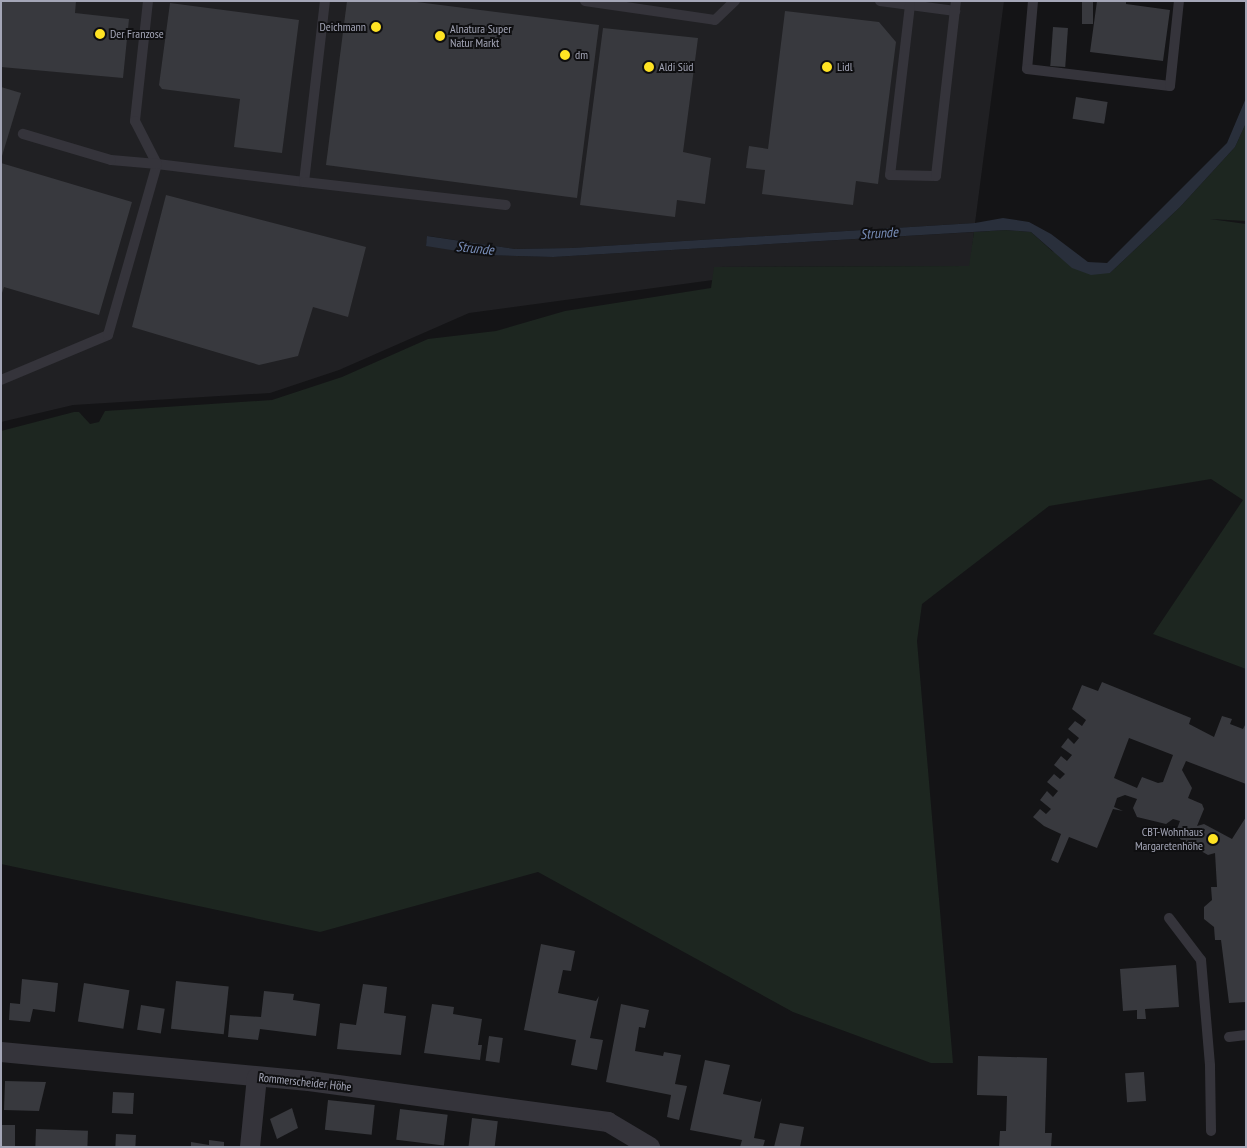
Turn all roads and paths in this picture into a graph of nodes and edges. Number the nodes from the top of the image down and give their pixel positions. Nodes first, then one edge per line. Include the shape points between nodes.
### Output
1 (148, 1) edge
2 (325, 1) edge
3 (585, 1) edge
4 (734, 1) edge
5 (880, 1) edge
6 (1033, 1) edge
7 (1180, 1) edge
8 (910, 5) junction
9 (956, 6) edge
10 (23, 134) dead end
11 (157, 164) junction
12 (304, 182) junction
13 (506, 205) dead end
14 (1, 380) edge
15 (1169, 918) dead end
16 (1246, 1035) edge
17 (1229, 1037) dead end
18 (1, 1052) edge
19 (257, 1077) junction
20 (1211, 1131) dead end
21 (250, 1147) edge
22 (650, 1147) edge

1 - 11 lane via 135,121
2 - 12 lane
3 - 4 lane via 715,20
5 - 8 lane
6 - 7 lane via 1027,69 1170,86
8 - 9 lane
8 - 9 lane via 890,174 936,176
10 - 11 lane via 111,160
11 - 12 lane
11 - 14 lane via 108,335
12 - 13 lane
15 - 20 lane via 1201,960 1210,1066
16 - 17 lane
18 - 19 street, Rommerscheider Höhe
19 - 21 street
19 - 22 street, Rommerscheider Höhe via 608,1122

